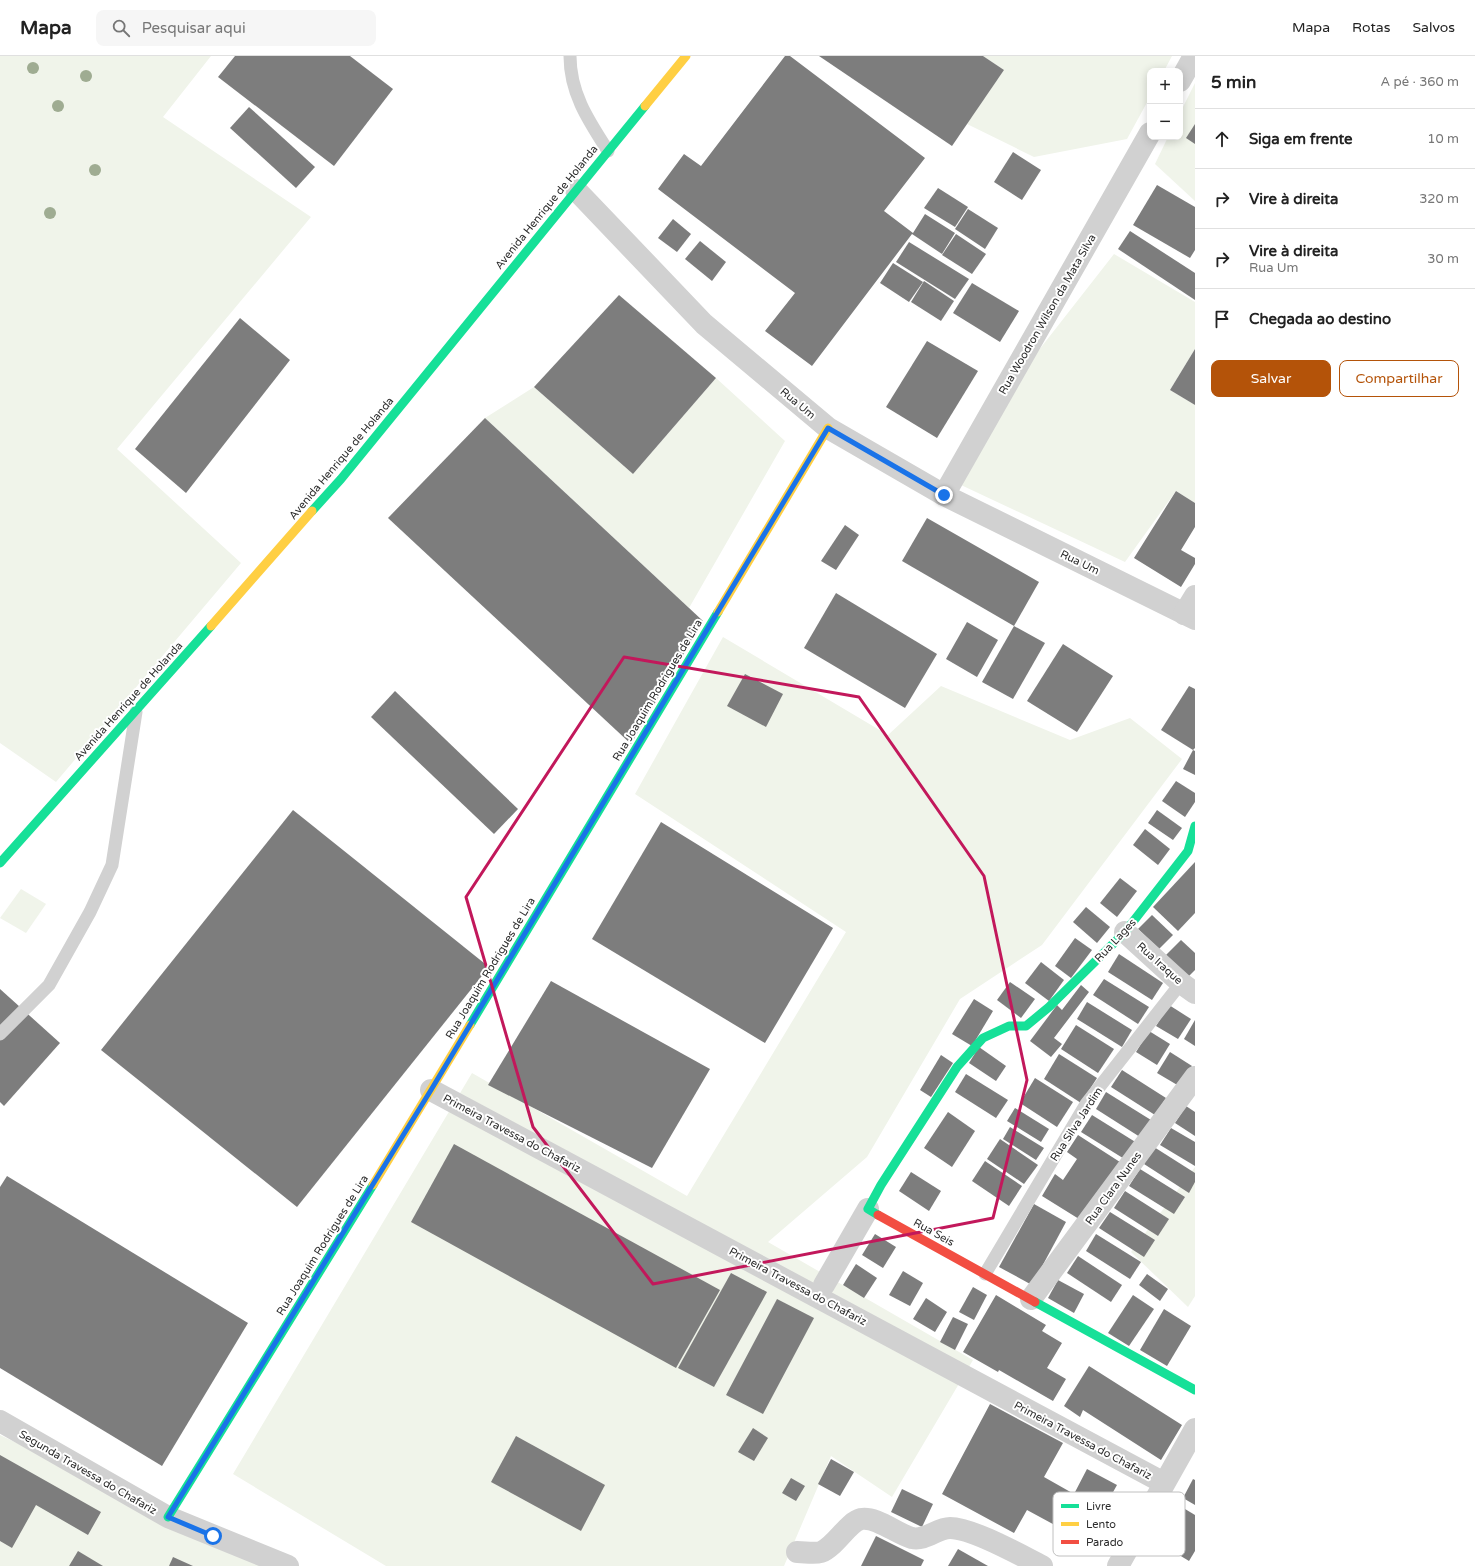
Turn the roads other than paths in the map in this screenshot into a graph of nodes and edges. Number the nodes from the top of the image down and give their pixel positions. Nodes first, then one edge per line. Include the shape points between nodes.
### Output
1 (570, 56) edge
2 (686, 56) edge
3 (1194, 56) edge
4 (1183, 76) edge
5 (1147, 138) edge
6 (608, 151) junction
7 (576, 190) junction
8 (828, 428) junction
9 (944, 495) junction
10 (1191, 610) edge
11 (136, 709) junction
12 (1195, 826) edge
13 (0, 862) edge
14 (1125, 932) junction
15 (1188, 988) edge
16 (0, 1034) edge
17 (1195, 1077) edge
18 (431, 1090) junction
19 (868, 1209) junction
20 (985, 1274) junction
21 (824, 1285) dead end
22 (1031, 1299) junction
23 (1195, 1390) edge
24 (0, 1421) edge
25 (1195, 1429) edge
26 (1164, 1483) junction
27 (1159, 1492) edge
28 (168, 1517) junction
29 (797, 1552) dead end
30 (1124, 1556) edge
31 (288, 1566) edge
32 (1042, 1566) edge
33 (1118, 1566) edge

1 - 6 lane via 570,73 586,117
2 - 6 street, Avenida Henrique de Holanda
3 - 4 street
5 - 9 street, Rua Woodron Wilson da Mata Silva
6 - 7 street, Avenida Henrique de Holanda
7 - 8 street, Rua Um via 704,324
7 - 11 street, Avenida Henrique de Holanda via 341,479
8 - 9 street, Rua Um
8 - 18 street, Rua Joaquim Rodrigues de Lira
9 - 10 street, Rua Um
11 - 13 street, Avenida Henrique de Holanda
11 - 16 lane via 112,866 90,912 49,985
12 - 14 street, Rua Lages via 1188,850
14 - 15 street, Rua Iraque
14 - 19 street, Rua Lages via 1049,1007 1026,1026 1009,1026 982,1038 957,1067
15 - 20 lane, Rua Silva Jardim via 1086,1104
17 - 22 street, Rua Clara Nunes
18 - 26 street, Primeira Travessa do Chafariz
18 - 28 street, Rua Joaquim Rodrigues de Lira
19 - 20 street, Rua Seis
19 - 21 street
20 - 22 street, Rua Seis
22 - 23 street, Rua Seis
24 - 28 street, Segunda Travessa do Chafariz
25 - 26 street
26 - 27 street
28 - 31 street, Segunda Travessa do Chafariz
29 - 32 street via 827,1549 860,1519 866,1519 912,1538 957,1528
30 - 33 street

